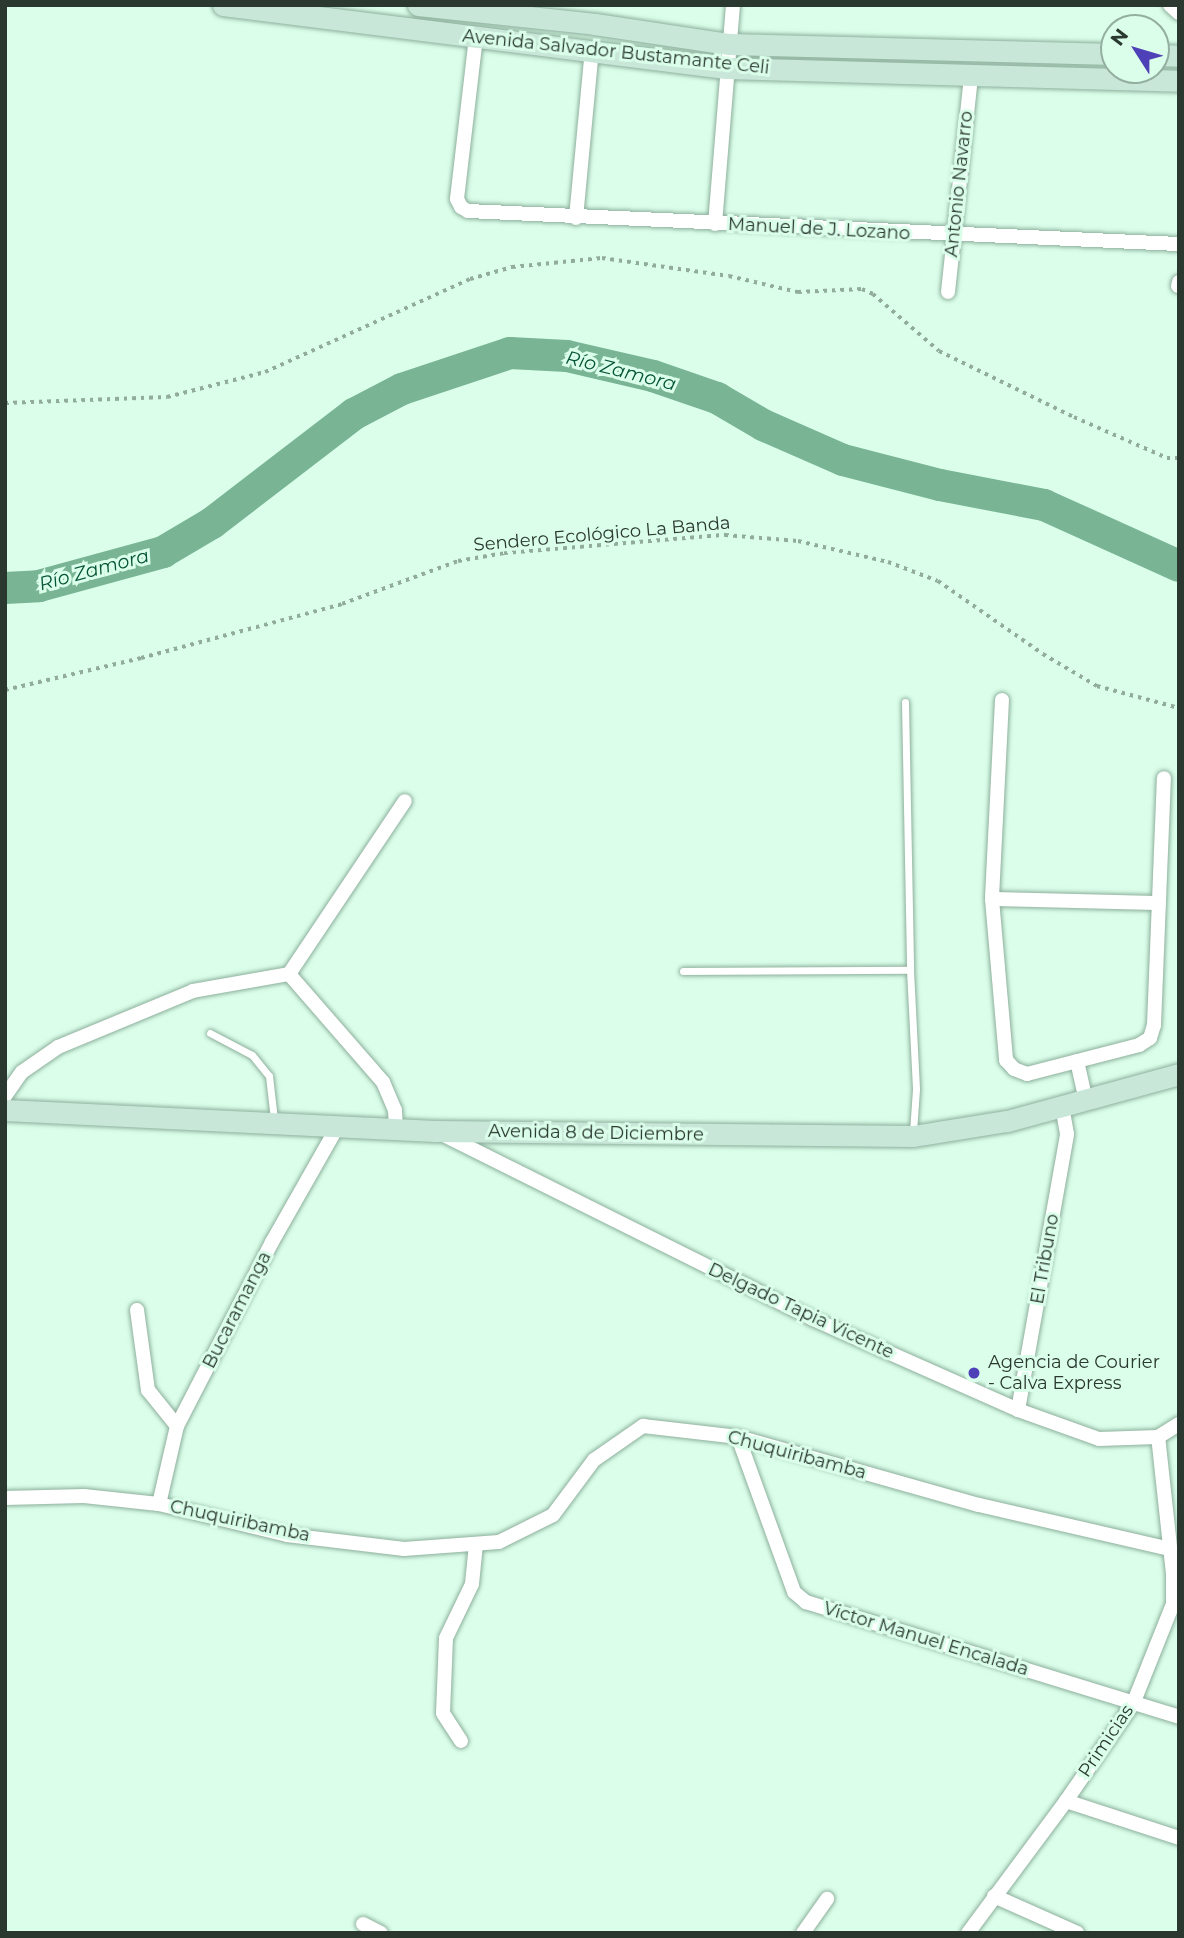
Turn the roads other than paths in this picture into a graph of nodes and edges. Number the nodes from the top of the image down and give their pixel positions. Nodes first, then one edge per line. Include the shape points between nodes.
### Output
1 (223, 5) edge
2 (418, 5) edge
3 (733, 5) edge
4 (1170, 5) edge
5 (480, 9) edge
6 (344, 13) edge
7 (1179, 13) edge
8 (475, 37) junction
9 (729, 44) junction
10 (839, 46) junction
11 (592, 50) junction
12 (1090, 53) junction
13 (1100, 53) edge
14 (726, 68) junction
15 (837, 72) junction
16 (971, 77) junction
17 (1089, 79) junction
18 (1179, 81) edge
19 (576, 218) junction
20 (715, 225) junction
21 (952, 235) junction
22 (1179, 244) edge
23 (948, 292) dead end
24 (1002, 700) dead end
25 (905, 702) dead end
26 (1164, 778) dead end
27 (405, 801) dead end
28 (992, 898) junction
29 (1159, 903) junction
30 (910, 970) junction
31 (683, 971) dead end
32 (289, 974) junction
33 (210, 1033) dead end
34 (1077, 1061) junction
35 (1179, 1074) edge
36 (5, 1096) edge
37 (1086, 1101) junction
38 (1062, 1107) junction
39 (5, 1110) edge
40 (274, 1123) junction
41 (338, 1126) junction
42 (396, 1128) junction
43 (434, 1131) junction
44 (913, 1136) junction
45 (137, 1310) dead end
46 (1018, 1410) junction
47 (1179, 1424) edge
48 (177, 1426) junction
49 (738, 1437) junction
50 (1158, 1437) junction
51 (5, 1498) edge
52 (159, 1504) junction
53 (477, 1544) junction
54 (1174, 1548) edge
55 (1176, 1605) edge
56 (1133, 1704) junction
57 (1179, 1717) edge
58 (461, 1741) dead end
59 (1066, 1801) junction
60 (1179, 1838) edge
61 (994, 1896) junction
62 (827, 1899) dead end
63 (363, 1924) dead end
64 (381, 1933) edge
65 (803, 1933) edge
66 (968, 1933) edge
67 (1077, 1933) edge

1 - 6 main road, Avenida Salvador Bustamante Celi
2 - 5 main road, Avenida Salvador Bustamante Celi
3 - 9 street
4 - 7 street
5 - 9 main road, Avenida Salvador Bustamante Celi
6 - 8 main road, Avenida Salvador Bustamante Celi
8 - 11 main road, Avenida Salvador Bustamante Celi
8 - 19 street, Manuel de J. Lozano via 457,199 461,207
9 - 10 main road, Avenida Salvador Bustamante Celi
9 - 14 street
10 - 12 main road, Avenida Salvador Bustamante Celi
10 - 15 main road
11 - 14 main road, Avenida Salvador Bustamante Celi
11 - 19 street
12 - 13 main road, Avenida Salvador Bustamante Celi
12 - 17 main road
14 - 15 main road, Avenida Salvador Bustamante Celi
14 - 20 street
15 - 16 main road, Avenida Salvador Bustamante Celi
16 - 17 main road, Avenida Salvador Bustamante Celi
16 - 21 street, Antonio Navarro
17 - 18 main road, Avenida Salvador Bustamante Celi
19 - 20 street, Manuel de J. Lozano
20 - 21 street, Manuel de J. Lozano
21 - 22 street, Manuel de J. Lozano
21 - 23 street, Antonio Navarro
24 - 28 street
25 - 30 lane
26 - 29 street
27 - 32 street
28 - 29 street
28 - 34 street via 1006,1060 1027,1074
29 - 34 street via 1150,1038
30 - 31 lane
30 - 44 lane via 916,1089
32 - 36 street via 192,991 58,1047 22,1072
32 - 42 street via 383,1082 396,1110
33 - 40 lane via 252,1055 269,1076
34 - 37 street
35 - 37 main road, Avenida 8 de Diciembre
37 - 38 main road, Avenida 8 de Diciembre
38 - 44 main road, Avenida 8 de Diciembre via 958,1132
38 - 46 street, El Tribuno via 1068,1134
39 - 40 main road, Avenida 8 de Diciembre
40 - 41 main road, Avenida 8 de Diciembre
41 - 42 main road, Avenida 8 de Diciembre
41 - 48 street, Bucaramanga
42 - 43 main road, Avenida 8 de Diciembre
43 - 44 main road, Avenida 8 de Diciembre
43 - 46 street, Delgado Tapia Vicente via 813,1319
45 - 48 street via 148,1390
46 - 50 street, Delgado Tapia Vicente via 1099,1439
47 - 50 street, Delgado Tapia Vicente
48 - 52 street, Bucaramanga
49 - 53 street, Chuquiribamba via 643,1426 594,1460 553,1515 499,1542
49 - 54 street, Chuquiribamba via 979,1505
49 - 56 street, Victor Manuel Encalada via 794,1592 806,1602
50 - 54 street, Primicias
51 - 52 street, Chuquiribamba via 84,1496
52 - 53 street, Chuquiribamba via 287,1535 404,1549
53 - 58 street via 472,1584 446,1638 443,1713
54 - 55 street, Primicias
55 - 56 street, Primicias
56 - 57 street, Victor Manuel Encalada
56 - 59 street, Primicias
59 - 60 street
59 - 61 street, Primicias
61 - 66 street, Primicias
61 - 67 street
62 - 65 street
63 - 64 street

